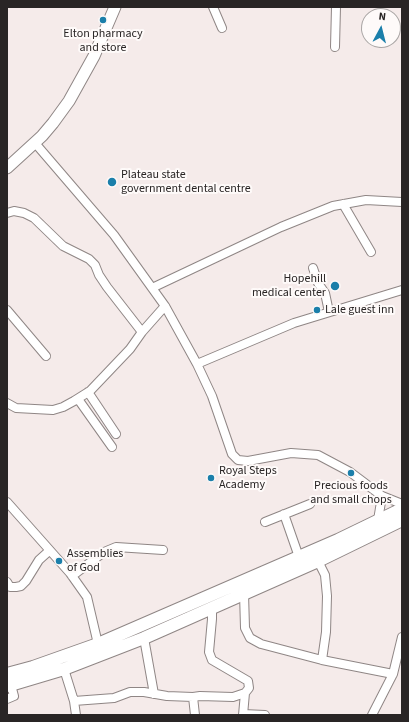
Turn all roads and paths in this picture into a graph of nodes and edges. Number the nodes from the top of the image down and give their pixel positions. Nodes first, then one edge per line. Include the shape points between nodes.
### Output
1 (115, 7) edge
2 (214, 7) edge
3 (336, 7) edge
4 (222, 28) dead end
5 (335, 47) dead end
6 (35, 143) junction
7 (7, 168) edge
8 (402, 202) edge
9 (343, 204) junction
10 (7, 213) edge
11 (371, 252) dead end
12 (314, 268) dead end
13 (152, 288) junction
14 (402, 290) edge
15 (165, 306) junction
16 (7, 310) edge
17 (329, 312) junction
18 (142, 332) junction
19 (46, 356) dead end
20 (197, 364) junction
21 (88, 392) junction
22 (78, 398) junction
23 (7, 403) edge
24 (116, 434) dead end
25 (112, 447) dead end
26 (382, 496) junction
27 (7, 502) edge
28 (310, 504) dead end
29 (402, 504) edge
30 (402, 509) edge
31 (284, 514) junction
32 (378, 520) junction
33 (402, 520) edge
34 (264, 522) dead end
35 (163, 550) dead end
36 (50, 551) junction
37 (298, 557) junction
38 (318, 560) junction
39 (272, 574) junction
40 (72, 576) junction
41 (8, 586) edge
42 (244, 594) junction
43 (212, 608) junction
44 (402, 637) edge
45 (144, 638) junction
46 (98, 644) junction
47 (322, 660) junction
48 (64, 669) junction
49 (393, 674) junction
50 (8, 682) edge
51 (245, 693) junction
52 (154, 694) junction
53 (193, 697) junction
54 (7, 699) edge
55 (74, 701) junction
56 (243, 714) edge
57 (76, 715) edge
58 (195, 715) edge
59 (265, 715) edge
60 (372, 715) edge

1 - 6 main road via 94,56 69,101 54,123
2 - 4 street
3 - 5 street
6 - 7 main road
6 - 13 street via 114,235
8 - 9 street via 366,200
9 - 11 street
9 - 13 street via 281,227
10 - 18 street via 14,211 34,218 63,246 89,259
12 - 17 street via 318,283 325,293
13 - 15 street
14 - 17 street
15 - 18 street
15 - 20 street
16 - 19 street
17 - 20 street via 294,323
18 - 21 street via 130,350
20 - 26 street via 212,396 232,454 238,460 248,461 291,453 318,455 350,472
21 - 22 street
21 - 24 street
22 - 23 street via 53,410 16,408
22 - 25 street
26 - 29 street
26 - 32 street
27 - 36 street
28 - 31 street
30 - 32 highway
31 - 34 street
31 - 37 street
32 - 37 highway
33 - 38 highway
35 - 40 street via 116,547 104,552
36 - 40 street
36 - 41 street via 39,560 26,582 21,586
37 - 39 highway
38 - 39 highway
38 - 47 street via 325,574 327,596
39 - 42 highway
39 - 46 highway
40 - 46 street via 87,597
42 - 43 highway
42 - 47 street via 246,628 250,638 261,644
43 - 45 highway
43 - 51 street via 209,652 212,660 248,681 249,688
44 - 49 street
45 - 48 highway
45 - 52 street
46 - 50 highway via 33,667
47 - 49 street
48 - 50 highway
48 - 55 street
49 - 60 street
50 - 54 street via 14,696
51 - 53 street via 233,697
51 - 56 street
52 - 53 street
52 - 55 street via 130,692 114,698
53 - 58 street
55 - 57 street
56 - 59 street

